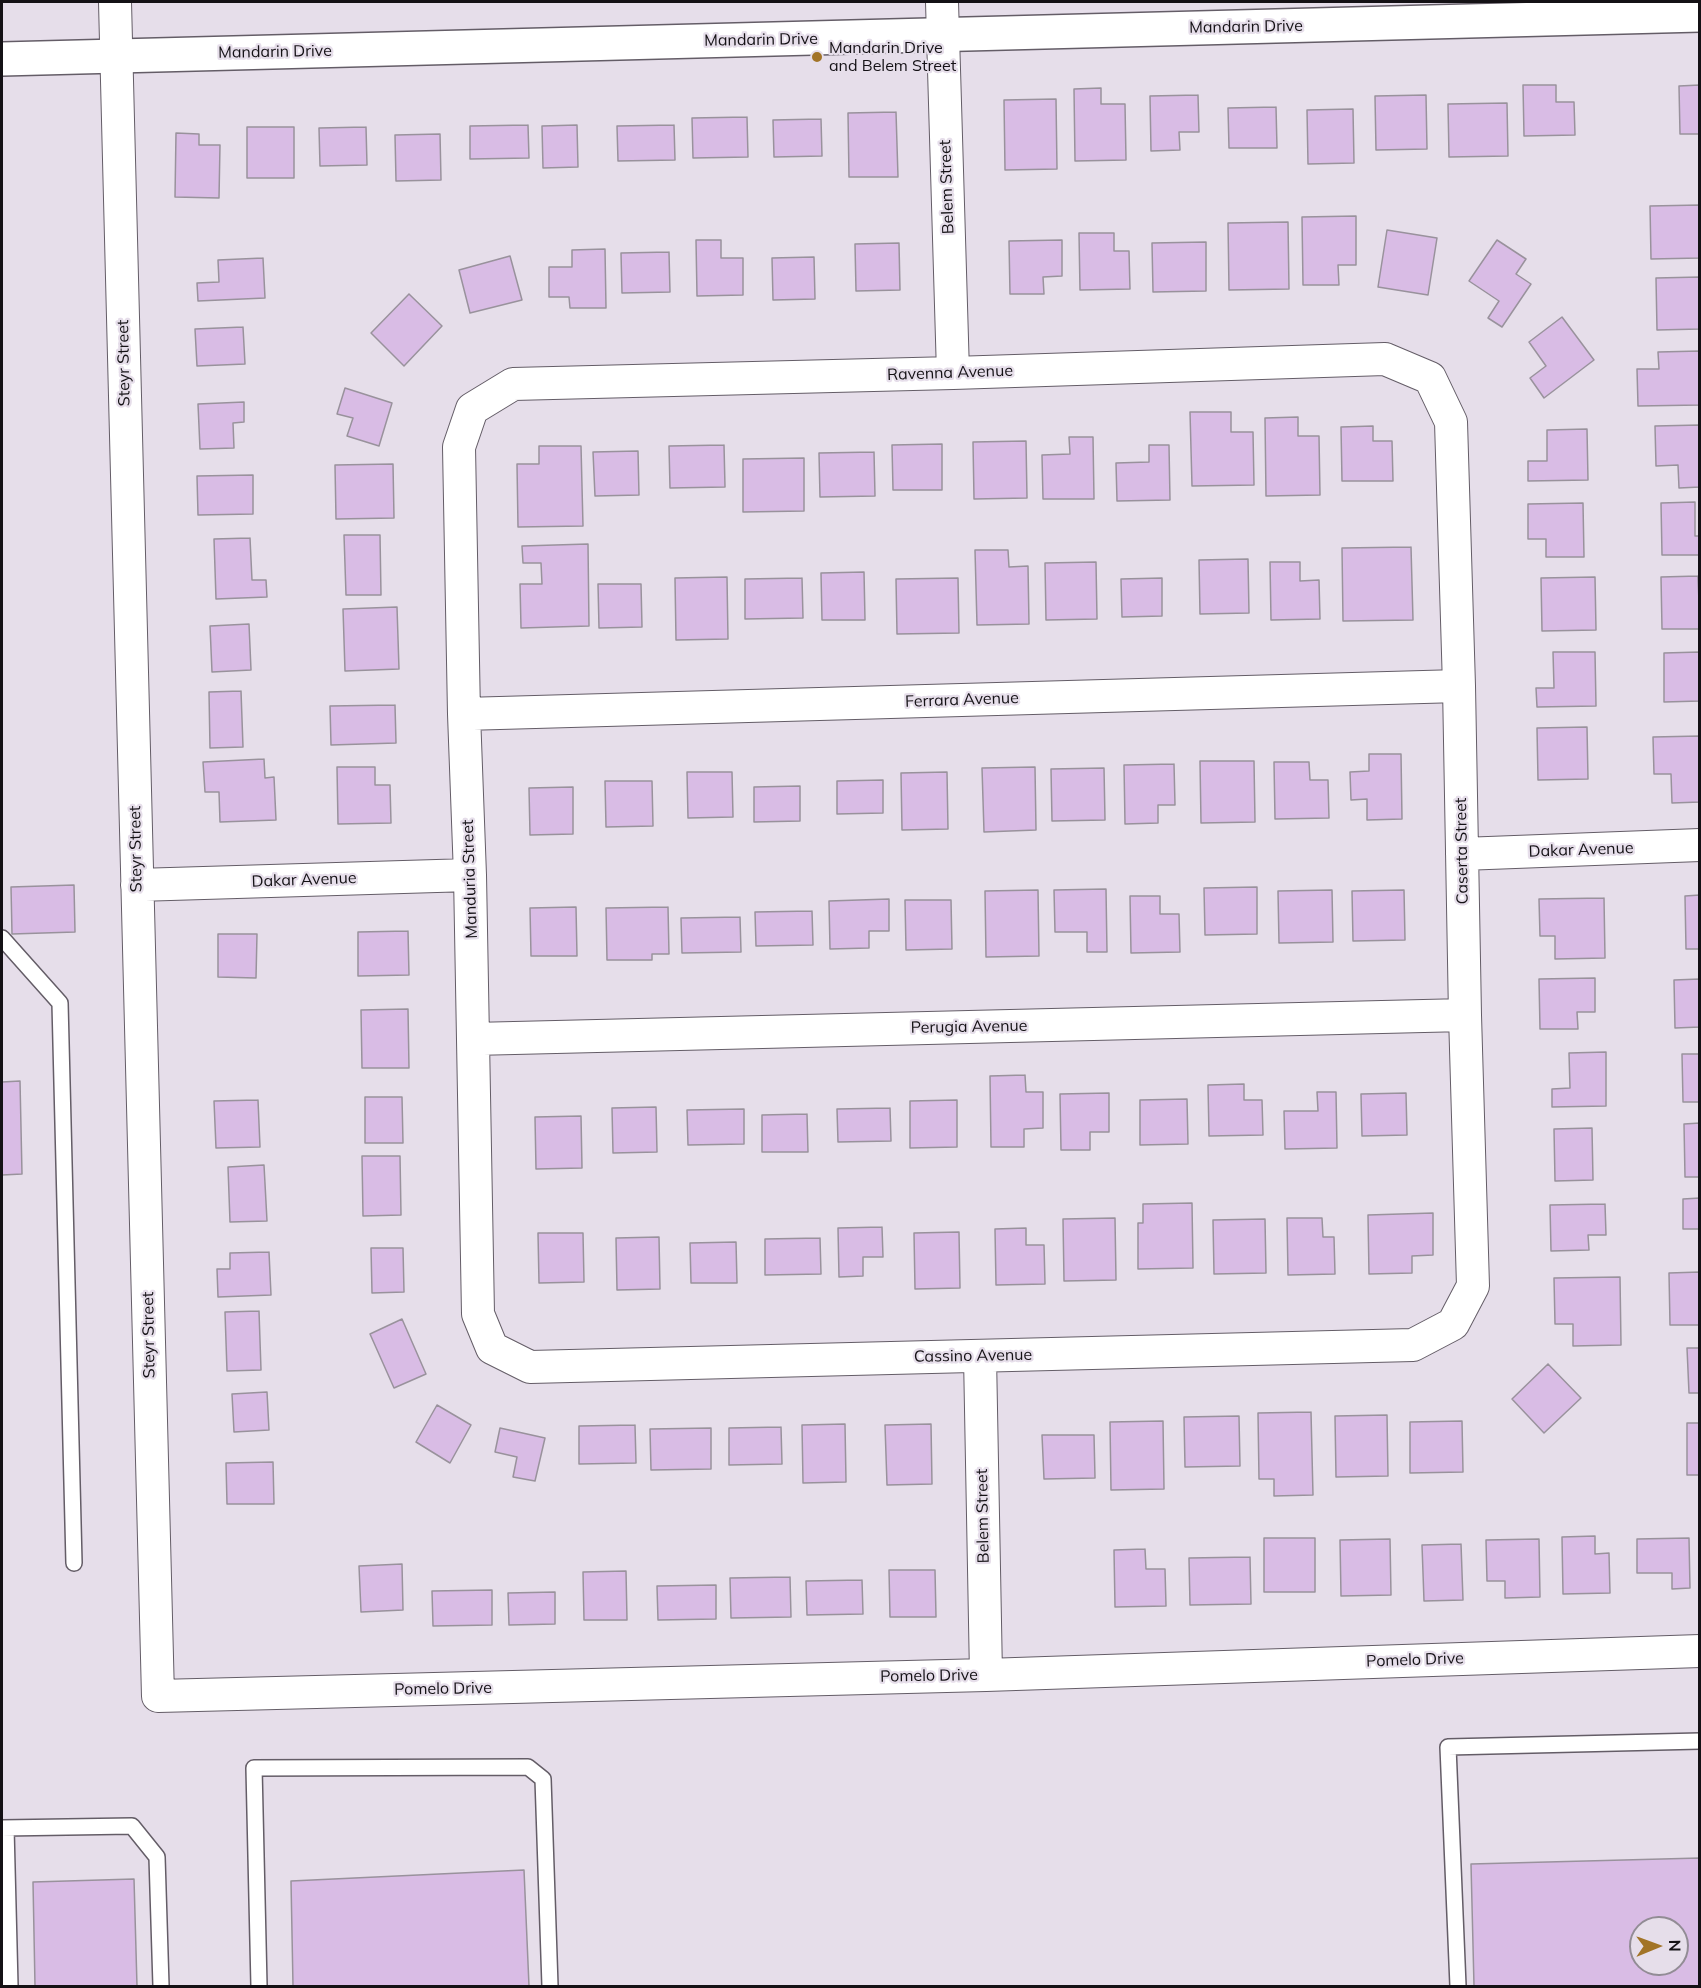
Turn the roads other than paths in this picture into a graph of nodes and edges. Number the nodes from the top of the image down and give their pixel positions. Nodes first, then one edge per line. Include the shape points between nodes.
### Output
1 (115, 2) edge
2 (942, 2) edge
3 (1700, 15) edge
4 (943, 35) junction
5 (116, 56) junction
6 (2, 59) edge
7 (952, 373) junction
8 (1430, 378) joint
9 (472, 409) joint
10 (1459, 686) junction
11 (464, 714) junction
12 (1700, 845) edge
13 (1462, 854) junction
14 (470, 875) junction
15 (137, 885) junction
16 (2, 938) edge
17 (1465, 1015) junction
18 (473, 1039) junction
19 (1454, 1324) joint
20 (492, 1348) joint
21 (980, 1356) junction
22 (74, 1563) dead end
23 (1700, 1651) edge
24 (986, 1675) junction
25 (158, 1696) joint
26 (1700, 1741) edge
27 (4, 1828) edge
28 (10, 1986) edge
29 (161, 1986) edge
30 (259, 1986) edge
31 (550, 1986) edge
32 (1458, 1986) edge

1 - 5 street, Steyr Street
2 - 4 street, Belem Street
3 - 4 street, Mandarin Drive
4 - 5 street, Mandarin Drive
4 - 7 street, Belem Street
5 - 6 street, Mandarin Drive
5 - 15 street, Steyr Street
7 - 8 street, Ravenna Avenue via 1385,358
7 - 9 street, Ravenna Avenue via 513,384
8 - 10 street, Caserta Street via 1451,422
9 - 11 street, Manduria Street via 459,447
10 - 11 street, Ferrara Avenue
10 - 13 street, Caserta Street
11 - 14 street, Manduria Street
12 - 13 street, Dakar Avenue
13 - 17 street, Caserta Street
14 - 15 street, Dakar Avenue
14 - 18 street, Manduria Street
15 - 25 street, Steyr Street
16 - 22 lane via 60,1003
17 - 18 street, Perugia Avenue
17 - 19 street, Caserta Street via 1473,1286
18 - 20 street, Manduria Street via 478,1314
19 - 21 street, Cassino Avenue via 1413,1345
20 - 21 street, Cassino Avenue via 530,1367
21 - 24 street, Belem Street
23 - 24 street, Pomelo Drive
24 - 25 street, Pomelo Drive
26 - 32 lane via 1448,1747
27 - 28 lane
27 - 29 lane via 132,1826 157,1857
30 - 31 lane via 254,1768 528,1767 543,1779

